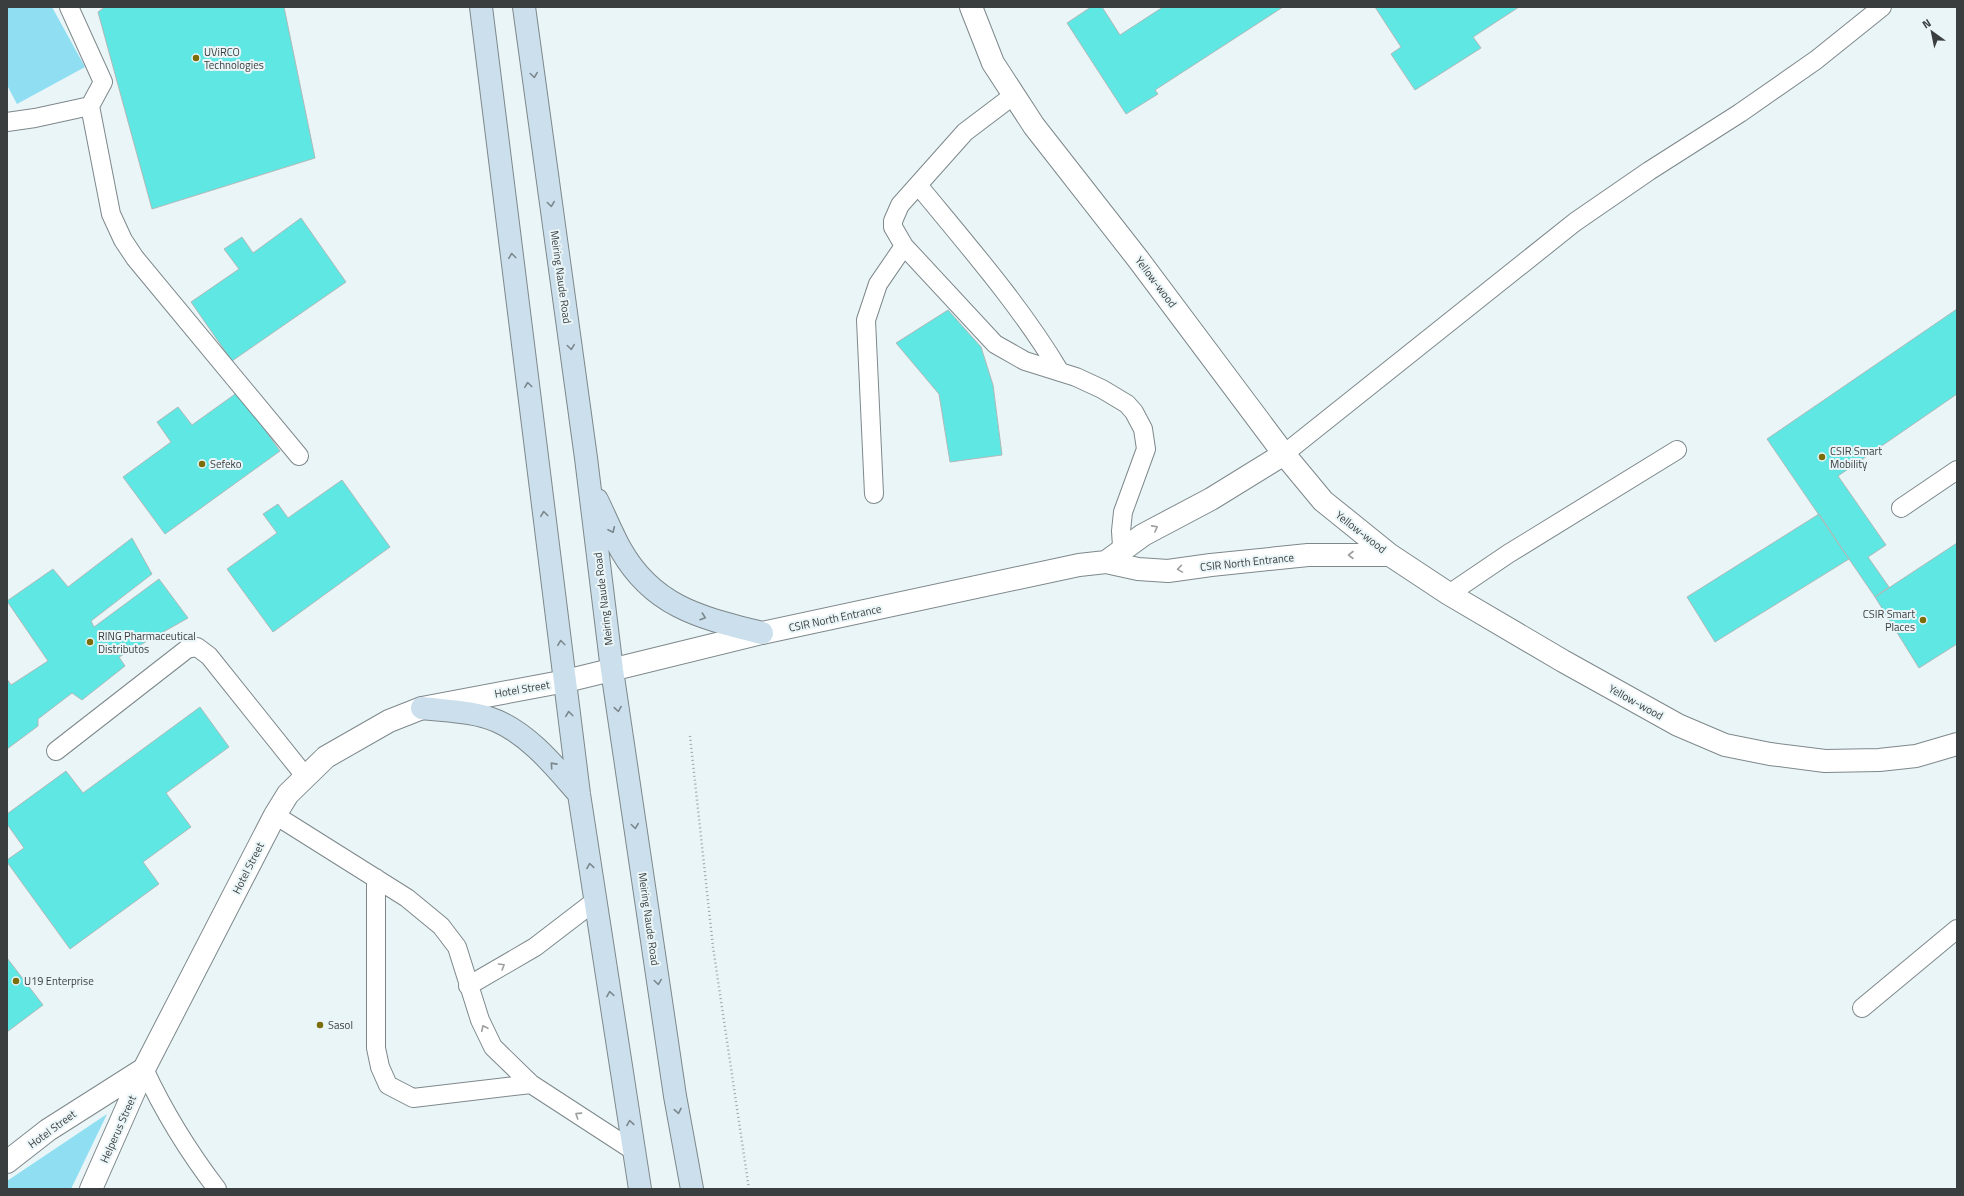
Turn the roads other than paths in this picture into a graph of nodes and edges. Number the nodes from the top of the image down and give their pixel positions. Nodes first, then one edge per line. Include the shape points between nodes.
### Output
1 (69, 7) edge
2 (481, 7) edge
3 (524, 7) edge
4 (971, 7) edge
5 (1882, 7) edge
6 (1014, 95) junction
7 (90, 106) junction
8 (7, 122) edge
9 (918, 185) junction
10 (904, 246) junction
11 (1060, 372) junction
12 (1677, 450) dead end
13 (1284, 454) junction
14 (299, 456) dead end
15 (1957, 470) edge
16 (589, 483) junction
17 (874, 494) dead end
18 (1901, 508) dead end
19 (1390, 555) junction
20 (1117, 559) junction
21 (1449, 594) junction
22 (762, 633) junction
23 (612, 670) junction
24 (566, 681) junction
25 (422, 708) junction
26 (1957, 744) edge
27 (56, 751) dead end
28 (305, 776) junction
29 (579, 794) junction
30 (275, 815) junction
31 (376, 878) junction
32 (595, 901) junction
33 (1957, 929) edge
34 (468, 986) junction
35 (1862, 1008) dead end
36 (144, 1069) junction
37 (530, 1084) junction
38 (634, 1151) junction
39 (7, 1162) edge
40 (91, 1189) edge
41 (217, 1189) edge
42 (640, 1189) edge
43 (692, 1189) edge

1 - 7 lane via 103,82
24 -> 2 street
3 -> 16 street, Meiring Naude Road
4 - 6 street, Yellow-wood via 993,63
5 - 13 lane via 1816,60 1591,210
6 - 9 lane via 965,132
6 - 13 street, Yellow-wood via 1034,126 1138,258
7 - 8 lane
7 - 14 lane via 112,214 123,240 135,258
9 - 10 lane via 900,205 893,221 896,234
9 - 11 lane via 1018,308 1039,336
10 - 11 lane via 995,344 1025,361
10 - 17 lane via 878,284 866,320
11 - 20 lane via 1082,380 1127,404 1141,424 1146,439 1146,449 1123,512
12 - 21 lane via 1508,554
13 - 19 street, Yellow-wood via 1323,501
20 -> 13 street, CSIR North Entrance via 1143,535 1211,499
15 - 18 lane
16 -> 22 street via 621,550 655,590 676,606 690,612
16 - 23 street, Meiring Naude Road
19 -> 20 street, CSIR North Entrance via 1308,555 1168,571 1138,569
19 - 21 street, Yellow-wood
20 - 22 street, CSIR North Entrance
21 - 26 street, Yellow-wood via 1644,707 1725,745 1825,761 1866,761 1908,757
22 - 23 street, CSIR North Entrance
23 - 24 street, CSIR North Entrance
23 -> 43 street, Meiring Naude Road via 675,1096
24 - 25 street, Hotel Street
29 -> 24 street
25 - 28 street, Hotel Street via 389,721 350,742 326,757
29 -> 25 street via 534,745 520,734 496,721 468,714
27 - 28 lane via 187,649 197,648 209,656
28 - 30 street, Hotel Street via 288,794
32 -> 29 street
30 - 31 lane
30 - 36 street, Hotel Street
31 - 34 lane via 407,898 441,926 456,947
31 - 37 lane via 376,1048 380,1067 388,1085 413,1098
34 -> 32 lane via 535,947
38 -> 32 street
33 - 35 lane
37 -> 34 lane via 493,1047
36 - 39 street, Hotel Street via 48,1130
36 - 40 street, Helperus Street
36 - 41 lane via 161,1106
38 -> 37 lane
38 - 42 street

